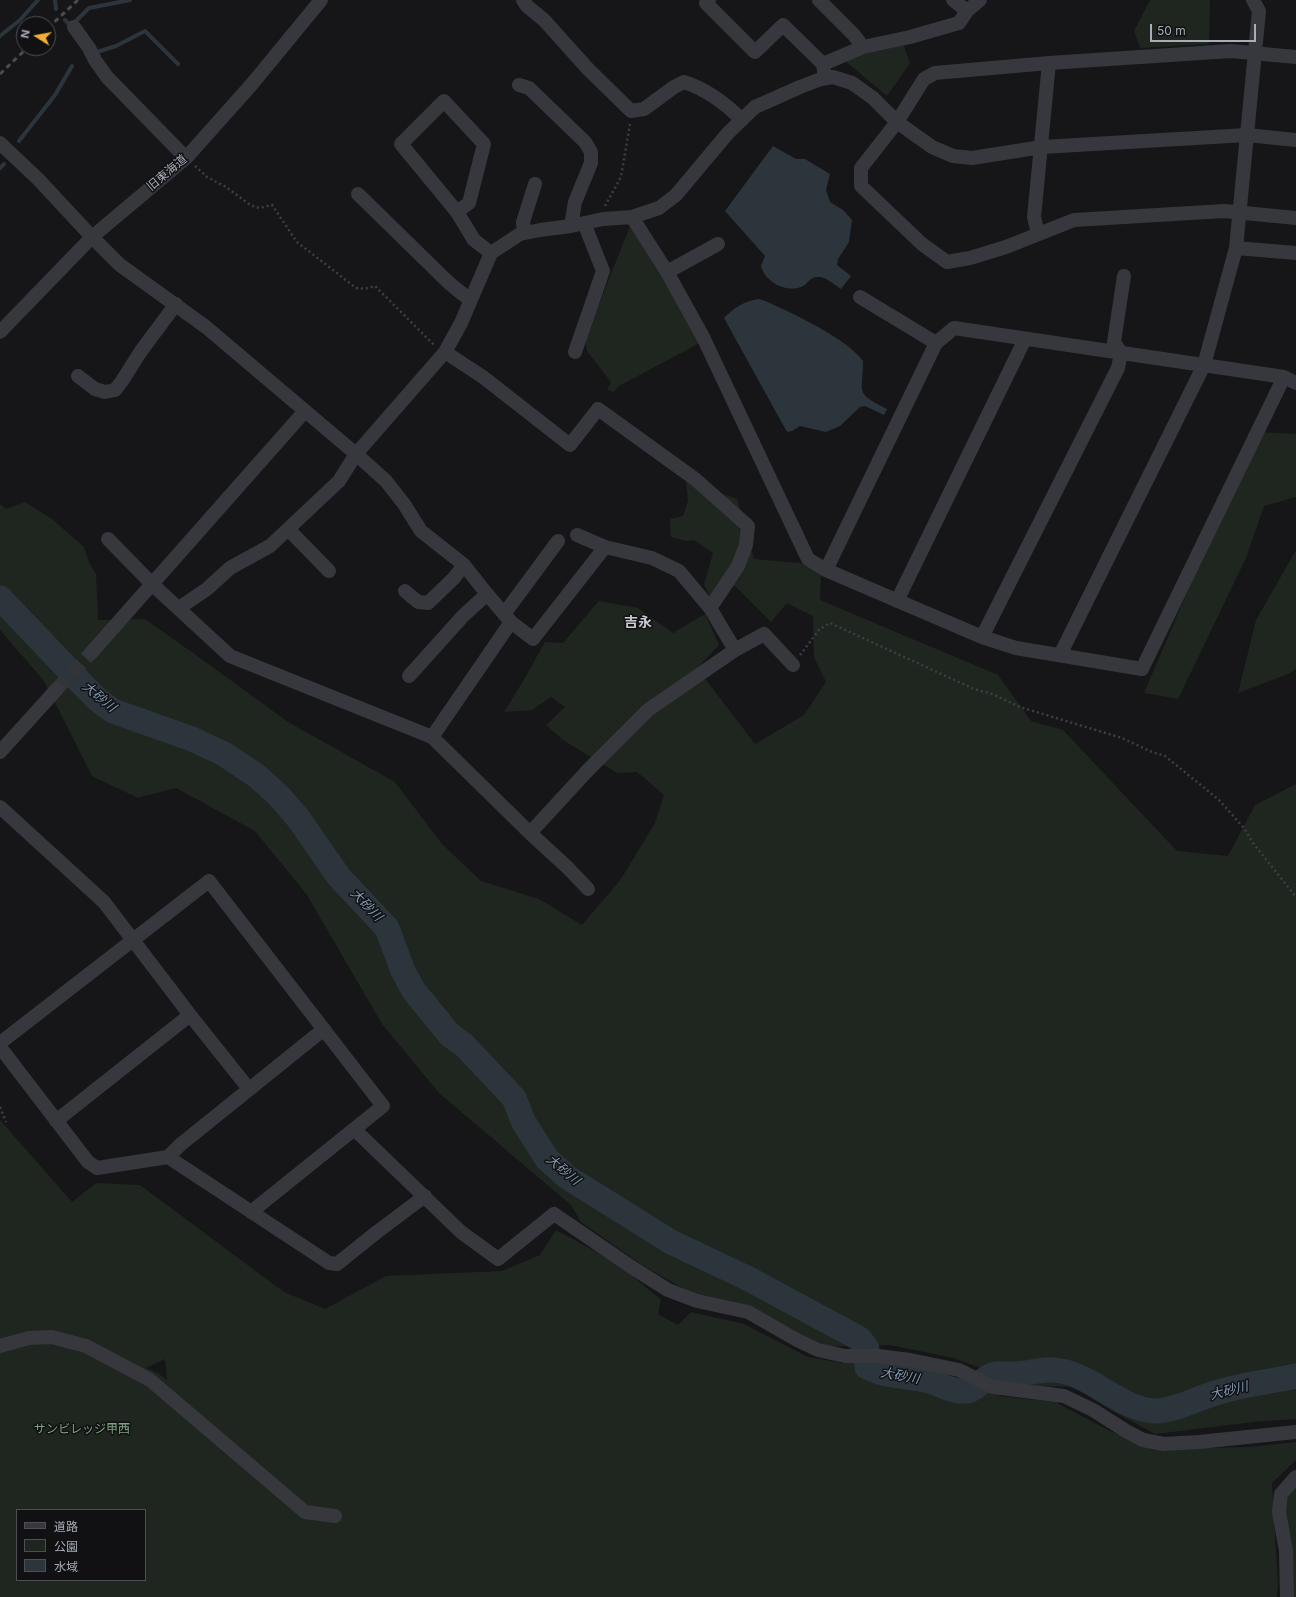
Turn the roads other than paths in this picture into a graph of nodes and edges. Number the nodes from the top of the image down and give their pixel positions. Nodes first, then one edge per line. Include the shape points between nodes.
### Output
1 (321, 0) edge
2 (523, 0) edge
3 (709, 0) edge
4 (819, 0) edge
5 (953, 0) edge
6 (980, 0) edge
7 (1253, 0) edge
8 (967, 11) junction
9 (74, 27) dead end
10 (863, 47) junction
11 (1255, 53) junction
12 (1296, 57) edge
13 (1049, 63) junction
14 (823, 64) junction
15 (825, 78) junction
16 (519, 85) dead end
17 (742, 120) junction
18 (897, 122) junction
19 (1247, 135) junction
20 (1296, 140) edge
21 (0, 144) edge
22 (1042, 147) junction
23 (186, 158) junction
24 (534, 184) dead end
25 (358, 194) dead end
26 (457, 212) junction
27 (1239, 213) junction
28 (632, 217) junction
29 (1296, 218) edge
30 (578, 224) junction
31 (524, 233) junction
32 (1038, 234) junction
33 (92, 237) junction
34 (718, 244) dead end
35 (1236, 248) junction
36 (491, 253) junction
37 (1296, 253) edge
38 (668, 272) junction
39 (1124, 276) dead end
40 (860, 297) dead end
41 (470, 300) junction
42 (176, 304) junction
43 (0, 332) edge
44 (1026, 339) junction
45 (936, 342) junction
46 (445, 352) junction
47 (575, 352) dead end
48 (1121, 353) junction
49 (1204, 365) junction
50 (78, 376) dead end
51 (1290, 380) edge
52 (305, 411) junction
53 (356, 454) junction
54 (288, 529) junction
55 (577, 535) dead end
56 (108, 539) dead end
57 (558, 541) dead end
58 (605, 547) junction
59 (464, 565) junction
60 (826, 570) junction
61 (330, 571) dead end
62 (152, 584) junction
63 (405, 591) dead end
64 (487, 594) junction
65 (897, 601) junction
66 (179, 608) junction
67 (710, 608) junction
68 (508, 618) junction
69 (982, 637) junction
70 (735, 650) junction
71 (91, 653) tunnel mouth
72 (1060, 655) junction
73 (793, 665) road end
74 (409, 676) dead end
75 (57, 689) tunnel mouth
76 (432, 737) junction
77 (0, 752) edge
78 (0, 807) edge
79 (530, 833) junction
80 (588, 889) dead end
81 (133, 940) junction
82 (190, 1015) junction
83 (324, 1029) junction
84 (0, 1043) edge
85 (0, 1047) edge
86 (249, 1089) junction
87 (56, 1121) junction
88 (354, 1129) junction
89 (168, 1156) junction
90 (425, 1196) junction
91 (251, 1212) junction
92 (0, 1346) edge
93 (1296, 1432) edge
94 (1296, 1477) edge
95 (335, 1516) dead end
96 (1287, 1597) edge

1 - 23 street, 旧東海道 via 252,84
2 - 17 street via 631,111 644,109 684,82 697,86
3 - 14 street via 706,3 755,52 783,24
4 - 10 street
5 - 8 street
6 - 8 street
7 - 11 street via 1259,10
8 - 10 street via 959,23
9 - 23 street via 107,77
10 - 14 street
11 - 12 street
11 - 13 street via 1232,51
11 - 19 street
13 - 18 street via 935,73 924,79
13 - 22 street
14 - 15 street
15 - 17 street via 755,108
15 - 18 street via 833,77 852,83 873,98
16 - 30 street via 529,88 585,142 591,152 591,163 575,202
17 - 28 street via 676,195 659,208
18 - 22 street via 932,147 953,156 972,158
18 - 32 street via 861,168 861,186 922,244 947,262 1006,247
19 - 20 street
19 - 22 street
19 - 27 street
21 - 33 street via 38,179
22 - 32 street via 1034,217
23 - 33 street, 旧東海道
24 - 31 street via 523,222
25 - 41 street via 449,283
26 - 26 street via 401,144 444,101 484,144 469,203
26 - 36 street via 474,240
27 - 29 street
27 - 32 street via 1224,211 1074,220
27 - 35 street
28 - 30 street
28 - 38 street
30 - 31 street
30 - 47 street via 603,271
31 - 36 street
33 - 42 street via 120,265
33 - 43 street, 旧東海道
34 - 38 street
35 - 37 street
35 - 49 street
36 - 41 street
38 - 60 street via 703,337 804,553 808,559
39 - 48 street via 1114,342
40 - 45 street
41 - 46 street
42 - 50 street via 115,390 105,392 95,389
42 - 52 street
44 - 45 street via 954,328
44 - 48 street
44 - 65 street
45 - 60 street
46 - 53 street
46 - 67 street via 483,377 570,445 598,409 695,479 748,526 746,545 738,566
48 - 49 street
48 - 69 street via 1118,368
49 - 51 street
49 - 72 street
51 - 72 street via 1142,669
52 - 53 street
52 - 62 street
53 - 54 street via 339,481
53 - 59 street via 386,481 421,531
54 - 61 street
54 - 66 street via 270,546 230,568 207,589
55 - 58 street
56 - 62 street
57 - 68 street
58 - 67 street via 652,558 679,571
58 - 68 street via 533,639
59 - 63 street via 428,603 418,602
59 - 64 street
60 - 65 street
62 - 66 street
62 - 71 street
64 - 68 street
64 - 74 street via 462,616
65 - 69 street
66 - 76 street via 230,656
67 - 70 street
68 - 76 street
69 - 72 street via 1016,648
70 - 73 street via 764,634
70 - 79 street via 648,710 588,769
75 - 77 street
76 - 79 street
78 - 81 street via 104,902
79 - 80 street
81 - 82 street
81 - 83 street via 209,881
81 - 84 street
82 - 86 street
82 - 87 street
83 - 86 street
83 - 88 street via 383,1106
85 - 87 street
86 - 89 street
87 - 89 street via 88,1162 97,1168
88 - 90 street
88 - 91 street
89 - 91 street
90 - 91 street via 337,1264 329,1263
90 - 93 street via 461,1232 498,1259 554,1214 668,1290 697,1301 748,1312 818,1350 845,1356 878,1356 910,1360 959,1370 993,1387 1064,1396 1143,1440 1164,1444
92 - 95 street via 29,1338 52,1337 86,1346 150,1380 305,1512
94 - 96 street via 1281,1494 1279,1512 1286,1551

